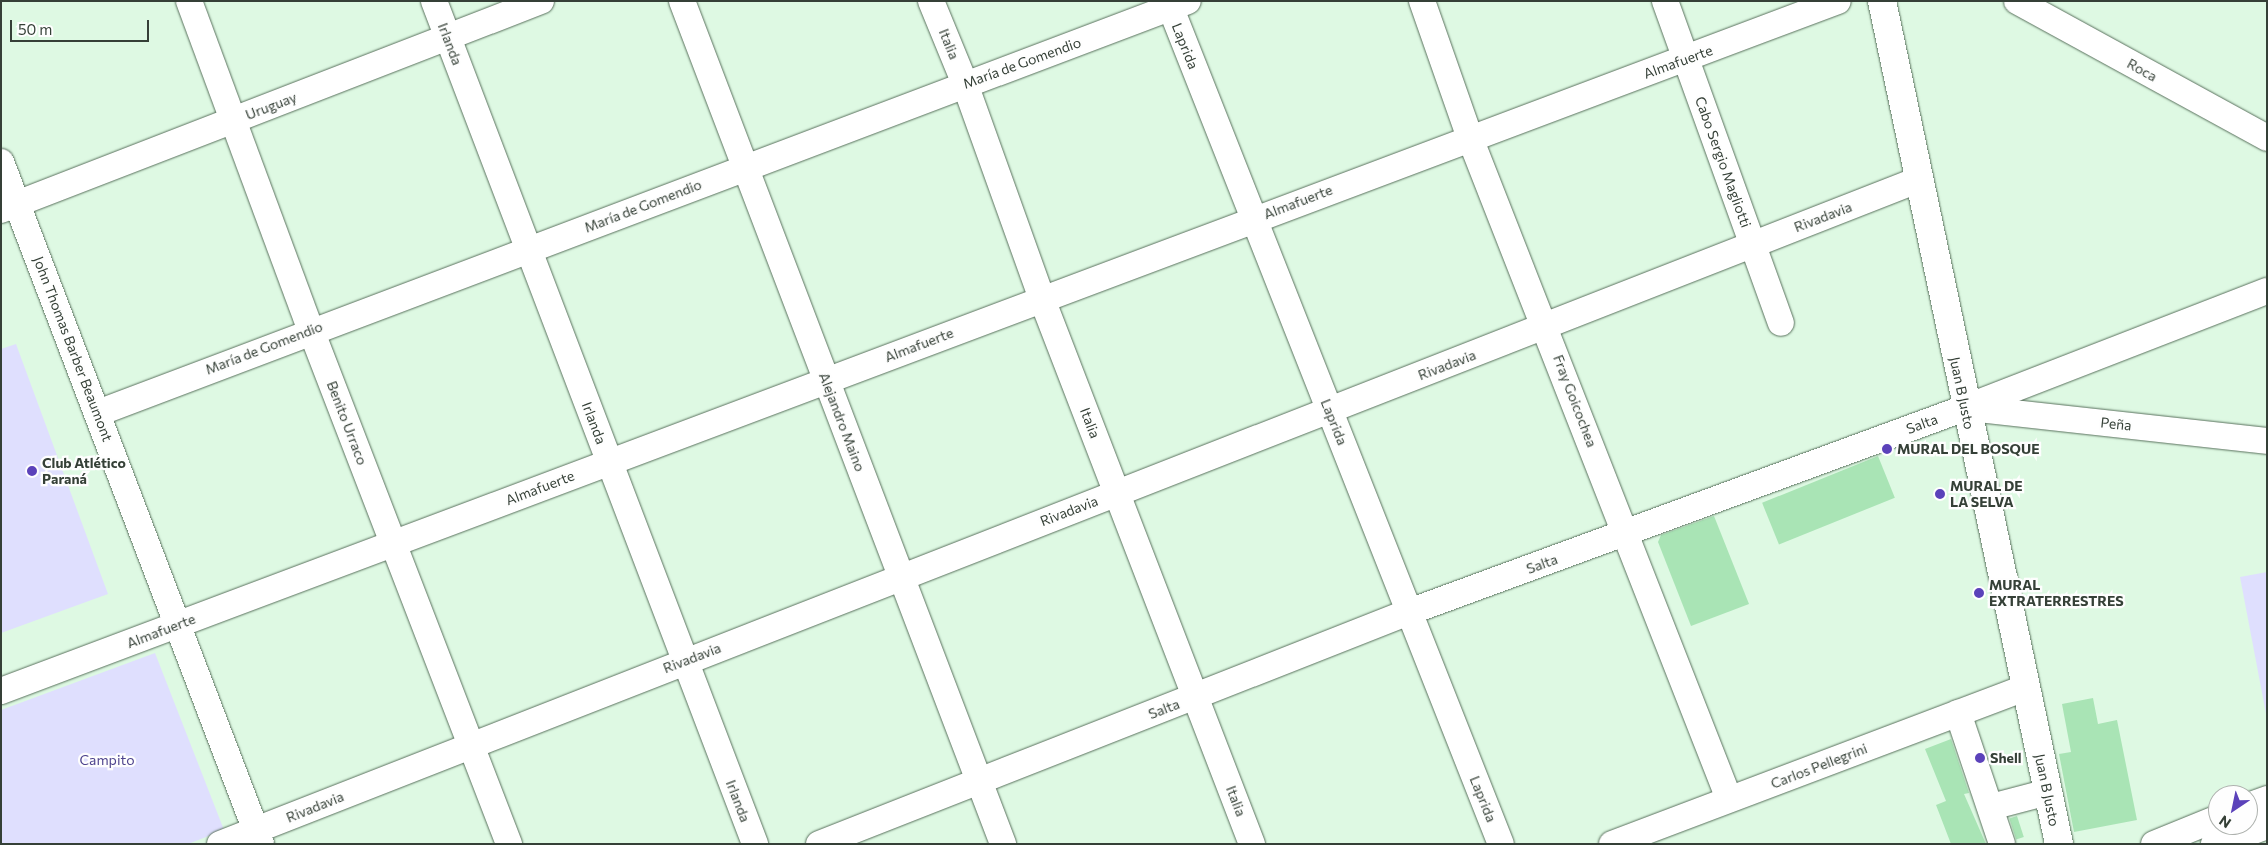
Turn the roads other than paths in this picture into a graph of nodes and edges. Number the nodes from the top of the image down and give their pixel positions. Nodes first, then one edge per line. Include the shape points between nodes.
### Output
1 (189, 1) edge
2 (434, 1) edge
3 (541, 1) edge
4 (682, 1) edge
5 (931, 1) edge
6 (1422, 1) edge
7 (1665, 1) edge
8 (1838, 1) edge
9 (1882, 1) edge
10 (2018, 1) edge
11 (1176, 4) edge
12 (448, 38) junction
13 (1686, 59) junction
14 (965, 84) junction
15 (233, 121) junction
16 (1470, 138) junction
17 (2267, 138) edge
18 (1, 162) edge
19 (745, 167) junction
20 (1918, 180) junction
21 (9, 208) edge
22 (1254, 219) junction
23 (1752, 244) junction
24 (527, 249) junction
25 (2267, 291) edge
26 (1042, 299) junction
27 (1781, 323) dead end
28 (1546, 327) junction
29 (311, 330) junction
30 (826, 380) junction
31 (1965, 408) junction
32 (1329, 410) junction
33 (98, 413) junction
34 (2267, 441) edge
35 (609, 462) junction
36 (1116, 493) junction
37 (1626, 533) junction
38 (394, 543) junction
39 (901, 577) junction
40 (1409, 612) junction
41 (178, 624) junction
42 (685, 661) junction
43 (2025, 688) junction
44 (1, 691) edge
45 (1195, 696) junction
46 (1958, 714) junction
47 (472, 744) junction
48 (979, 781) junction
49 (2048, 792) junction
50 (1730, 799) junction
51 (1991, 806) junction
52 (2208, 822) edge
53 (2267, 825) edge
54 (259, 837) edge
55 (220, 844) edge
56 (509, 844) edge
57 (755, 844) edge
58 (819, 844) edge
59 (1003, 844) edge
60 (1252, 844) edge
61 (1501, 844) edge
62 (1612, 844) edge
63 (2002, 844) edge
64 (2059, 844) edge
65 (2154, 844) edge
66 (2215, 844) edge

1 - 15 street, Benito Urraco
2 - 12 street, Irlanda
3 - 12 street, Uruguay
4 - 19 street, Alejandro Maino
5 - 14 street, Italia
6 - 16 street, Fray Goicochea
7 - 13 street, Cabo Sergio Magliotti
8 - 13 street, Almafuerte
9 - 20 main road, Juan B Justo
10 - 17 street, Roca
11 - 14 street, María de Gomendio
11 - 22 street, Laprida
12 - 15 street, Uruguay
12 - 24 street, Irlanda
13 - 16 street, Almafuerte
13 - 23 street, Cabo Sergio Magliotti
14 - 19 street, María de Gomendio
14 - 26 street, Italia
15 - 21 street, Uruguay
15 - 29 street, Benito Urraco
16 - 22 street, Almafuerte
16 - 28 street, Fray Goicochea
18 - 21 street, John Thomas Barber Beaumont
19 - 24 street, María de Gomendio
19 - 30 street, Alejandro Maino
20 - 23 street, Rivadavia
20 - 31 main road, Juan B Justo
21 - 33 street, John Thomas Barber Beaumont
22 - 26 street, Almafuerte
22 - 32 street, Laprida
23 - 27 street, Cabo Sergio Magliotti
23 - 28 street, Rivadavia
24 - 29 street, María de Gomendio
24 - 35 street, Irlanda
25 - 31 street, Salta
26 - 30 street, Almafuerte
26 - 36 street, Italia
28 - 32 street, Rivadavia
28 - 37 street, Fray Goicochea
29 - 33 street, María de Gomendio
29 - 38 street, Benito Urraco
30 - 35 street, Almafuerte
30 - 39 street, Alejandro Maino
31 - 34 street, Peña
31 - 37 street, Salta
31 - 43 main road, Juan B Justo
32 - 36 street, Rivadavia
32 - 40 street, Laprida
33 - 41 street, John Thomas Barber Beaumont
35 - 38 street, Almafuerte
35 - 42 street, Irlanda
36 - 39 street, Rivadavia
36 - 45 street, Italia
37 - 40 street, Salta
37 - 50 street, Fray Goicochea
38 - 41 street, Almafuerte
38 - 47 street, Benito Urraco
39 - 42 street, Rivadavia
39 - 48 street, Alejandro Maino
40 - 45 street, Salta
40 - 61 street, Laprida
41 - 44 street, Almafuerte
41 - 54 street, John Thomas Barber Beaumont
42 - 47 street, Rivadavia
42 - 57 street, Irlanda
43 - 46 street, Carlos Pellegrini
43 - 49 main road, Juan B Justo
45 - 48 street, Salta
45 - 60 street, Italia
46 - 50 street, Carlos Pellegrini
46 - 51 street
47 - 54 street, Rivadavia
47 - 56 street, Benito Urraco
48 - 58 street, Salta
48 - 59 street, Alejandro Maino
49 - 51 street
49 - 64 main road, Juan B Justo
50 - 62 street, Carlos Pellegrini
51 - 63 street
52 - 65 street
53 - 66 main road
54 - 55 street, Rivadavia

